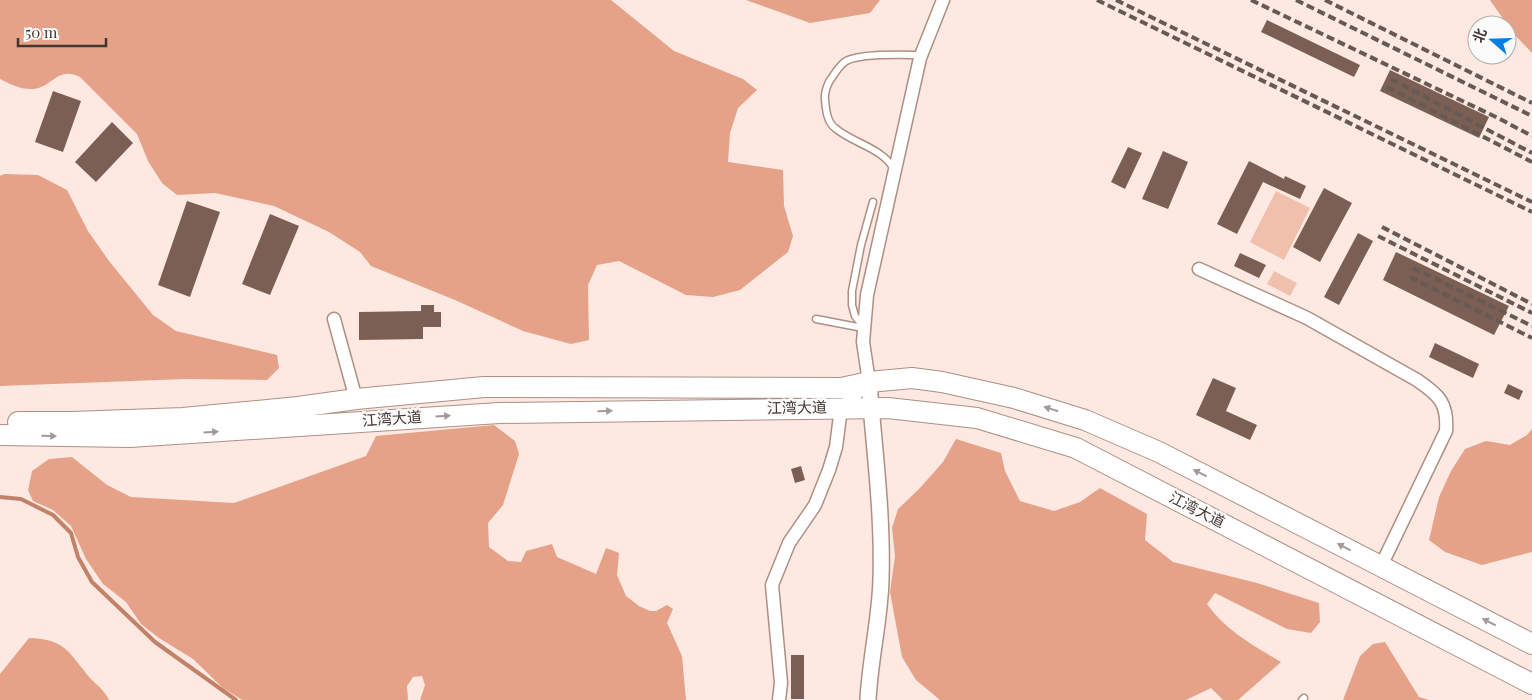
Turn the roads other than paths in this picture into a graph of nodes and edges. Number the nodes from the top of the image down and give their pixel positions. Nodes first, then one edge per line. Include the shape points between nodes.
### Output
1 (943, 0) edge
2 (922, 55) junction
3 (895, 171) junction
4 (872, 202) dead end
5 (1199, 269) dead end
6 (334, 319) dead end
7 (816, 319) dead end
8 (865, 328) junction
9 (869, 382) junction
10 (356, 399) junction
11 (841, 408) junction
12 (871, 408) junction
13 (0, 422) edge
14 (0, 435) edge
15 (1380, 566) junction
16 (1532, 644) edge
17 (1532, 684) edge
18 (779, 700) edge
19 (868, 700) edge

1 - 2 street
2 - 3 street
2 - 3 lane via 860,57 847,61 840,65 829,82 825,97 828,120 834,128 872,148 888,160
3 - 8 street via 867,294
4 - 8 lane via 852,291 855,316
5 - 15 street via 1308,318 1417,380 1442,401 1447,416 1446,431
6 - 10 street
7 - 8 lane
8 - 9 street via 863,342
9 - 10 highway, 江湾大道 via 841,388 484,388
9 - 11 street
9 - 12 street
15 -> 9 highway, 江湾大道 via 1159,452 1086,420 1014,398 942,382 912,378
10 - 13 highway, 江湾大道 via 183,418
11 - 12 highway, 江湾大道
14 -> 11 highway, 江湾大道 via 130,437 499,412
11 - 18 street via 836,447 829,470 814,505 789,543 772,584 781,683
12 - 17 highway, 江湾大道 via 977,418 1076,448
12 - 19 street via 880,505 881,582
16 -> 15 highway, 江湾大道

